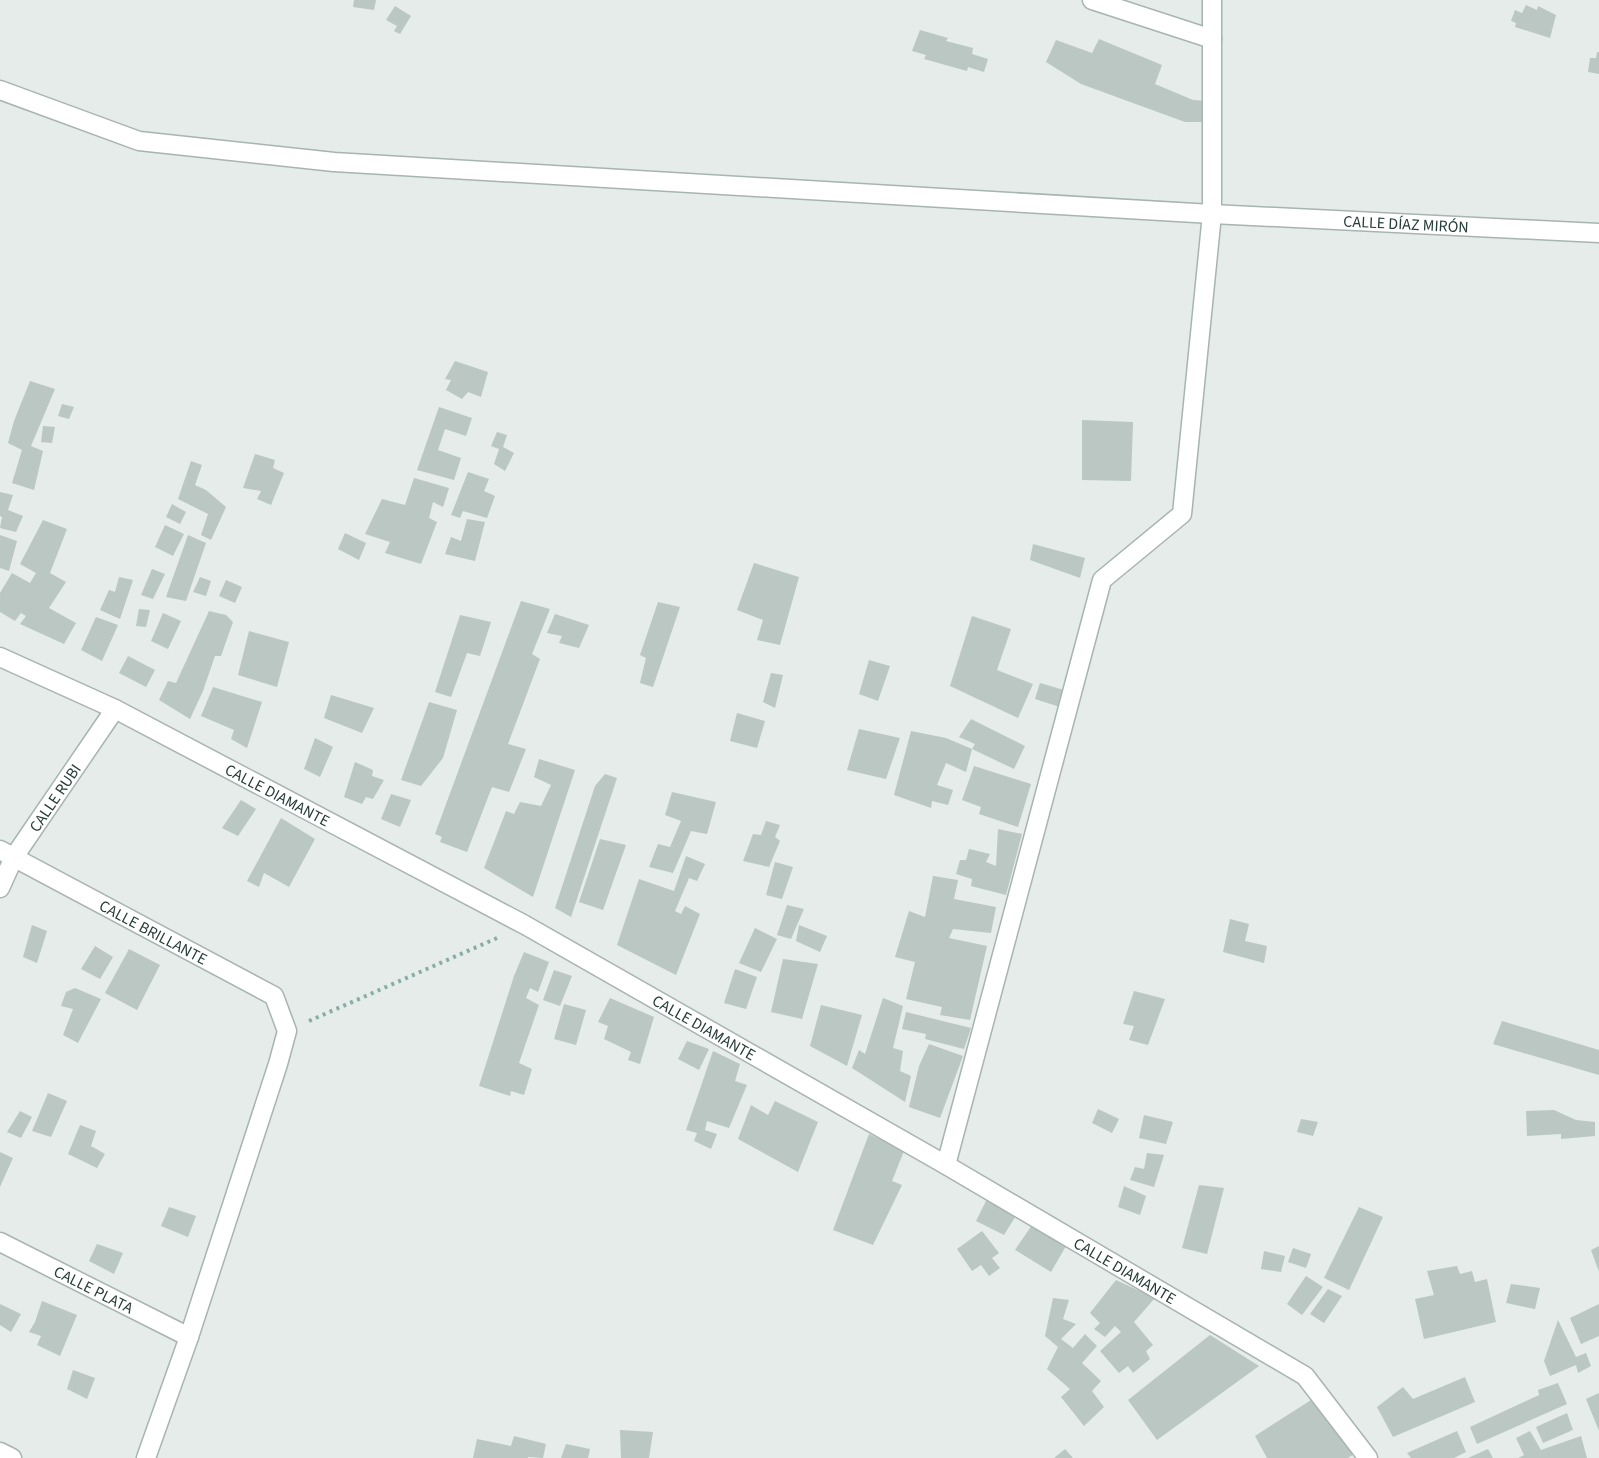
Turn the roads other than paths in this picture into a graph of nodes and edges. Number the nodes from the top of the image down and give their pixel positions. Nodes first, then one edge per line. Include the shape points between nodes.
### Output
1 (1092, 0) edge
2 (1212, 0) edge
3 (1212, 39) junction
4 (0, 90) edge
5 (1212, 213) junction
6 (1599, 234) edge
7 (0, 657) edge
8 (116, 709) junction
9 (7, 854) edge
10 (0, 888) edge
11 (946, 1165) junction
12 (0, 1242) edge
13 (189, 1337) junction
14 (0, 1452) edge
15 (12, 1458) edge
16 (146, 1458) edge
17 (1368, 1458) edge

1 - 3 street
2 - 3 street
3 - 5 street
4 - 5 street, CALLE DÍAZ MIRÓN via 139,141 334,162
5 - 6 street, CALLE DÍAZ MIRÓN
5 - 11 street via 1182,514 1102,580
7 - 8 street, CALLE DIAMANTE
8 - 9 street, CALLE RUBI
8 - 11 street, CALLE DIAMANTE via 525,925
9 - 10 street, CALLE RUBI
9 - 13 street, CALLE BRILLANTE via 274,996 287,1032
11 - 17 street, CALLE DIAMANTE via 1305,1376
12 - 13 street, CALLE PLATA
13 - 16 street
14 - 15 street

